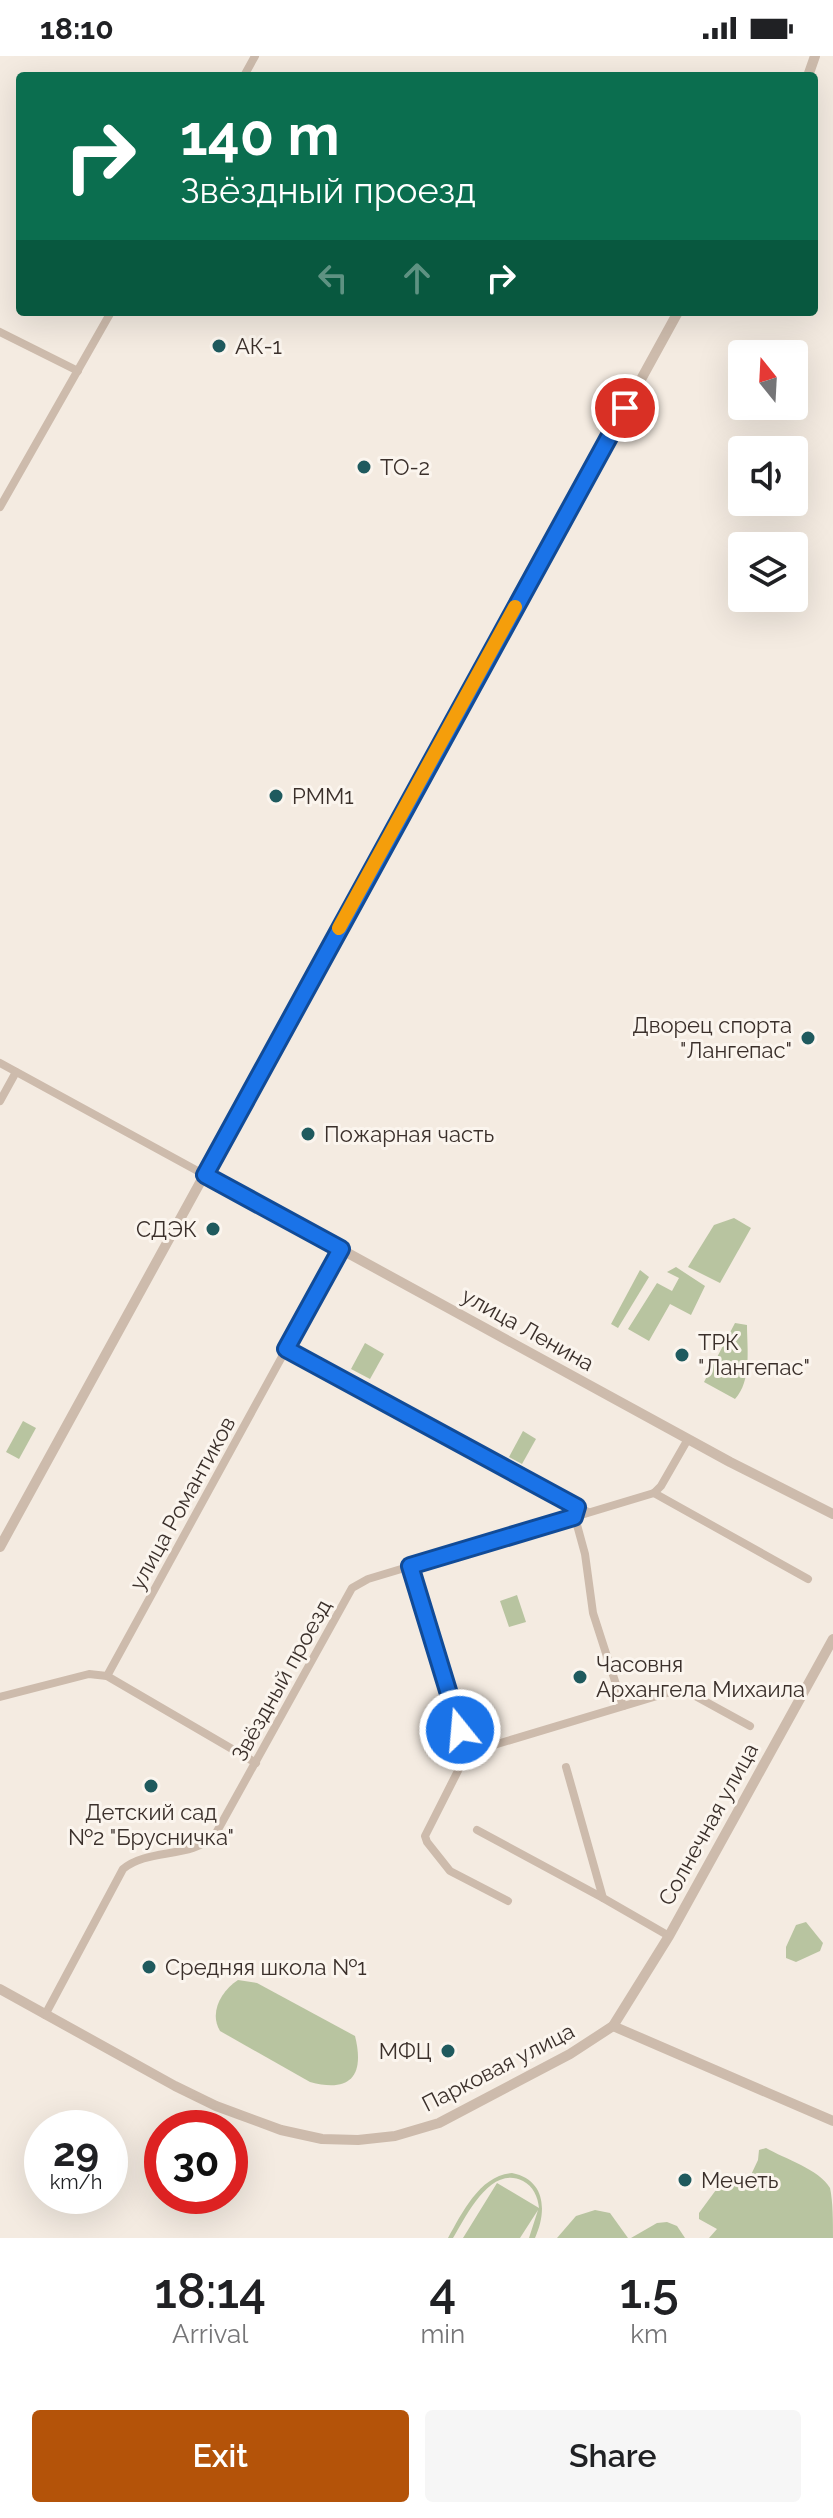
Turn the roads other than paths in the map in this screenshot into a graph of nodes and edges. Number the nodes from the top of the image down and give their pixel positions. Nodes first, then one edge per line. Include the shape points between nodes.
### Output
1 (109, 316) edge
2 (676, 316) edge
3 (0, 332) edge
4 (78, 371) junction
5 (0, 507) edge
6 (0, 1063) edge
7 (16, 1072) junction
8 (0, 1101) edge
9 (205, 1175) junction
10 (341, 1249) junction
11 (286, 1349) junction
12 (688, 1439) junction
13 (654, 1493) junction
14 (577, 1507) junction
15 (588, 1513) junction
16 (833, 1514) edge
17 (574, 1517) junction
18 (0, 1547) edge
19 (410, 1566) junction
20 (808, 1579) dead end
21 (833, 1639) edge
22 (107, 1676) junction
23 (0, 1697) edge
24 (623, 1706) junction
25 (750, 1726) dead end
26 (467, 1753) junction
27 (256, 1763) junction
28 (566, 1767) dead end
29 (477, 1830) dead end
30 (603, 1898) junction
31 (508, 1901) dead end
32 (669, 1936) junction
33 (0, 1989) edge
34 (45, 2015) junction
35 (613, 2026) junction
36 (833, 2121) edge

1 - 4 street
2 - 9 street
3 - 4 street
4 - 5 street
6 - 7 street
7 - 8 street
7 - 9 street
9 - 10 street, улица Ленина
9 - 18 street
10 - 11 street, улица Романтиков
10 - 12 street, улица Ленина
11 - 14 street
11 - 22 street, улица Романтиков
12 - 13 street
12 - 16 street, улица Ленина
13 - 15 street, Звёздный проезд
13 - 20 street
14 - 15 street
14 - 17 street
15 - 17 street, Звёздный проезд
17 - 19 street, Звёздный проезд
17 - 24 street via 593,1613
19 - 26 street
19 - 27 street, Звёздный проезд via 352,1588
21 - 32 street, Солнечная улица
22 - 23 street via 89,1674
22 - 27 street
24 - 25 street via 683,1690
24 - 26 street
26 - 31 street via 425,1836 450,1871
27 - 34 street, Звёздный проезд via 209,1840 123,1869
28 - 30 street
29 - 30 street
30 - 32 street
32 - 35 street, Солнечная улица
33 - 34 street, Парковая улица
34 - 35 street, Парковая улица via 216,2106 281,2130 341,2140 395,2136 439,2123
35 - 36 street

